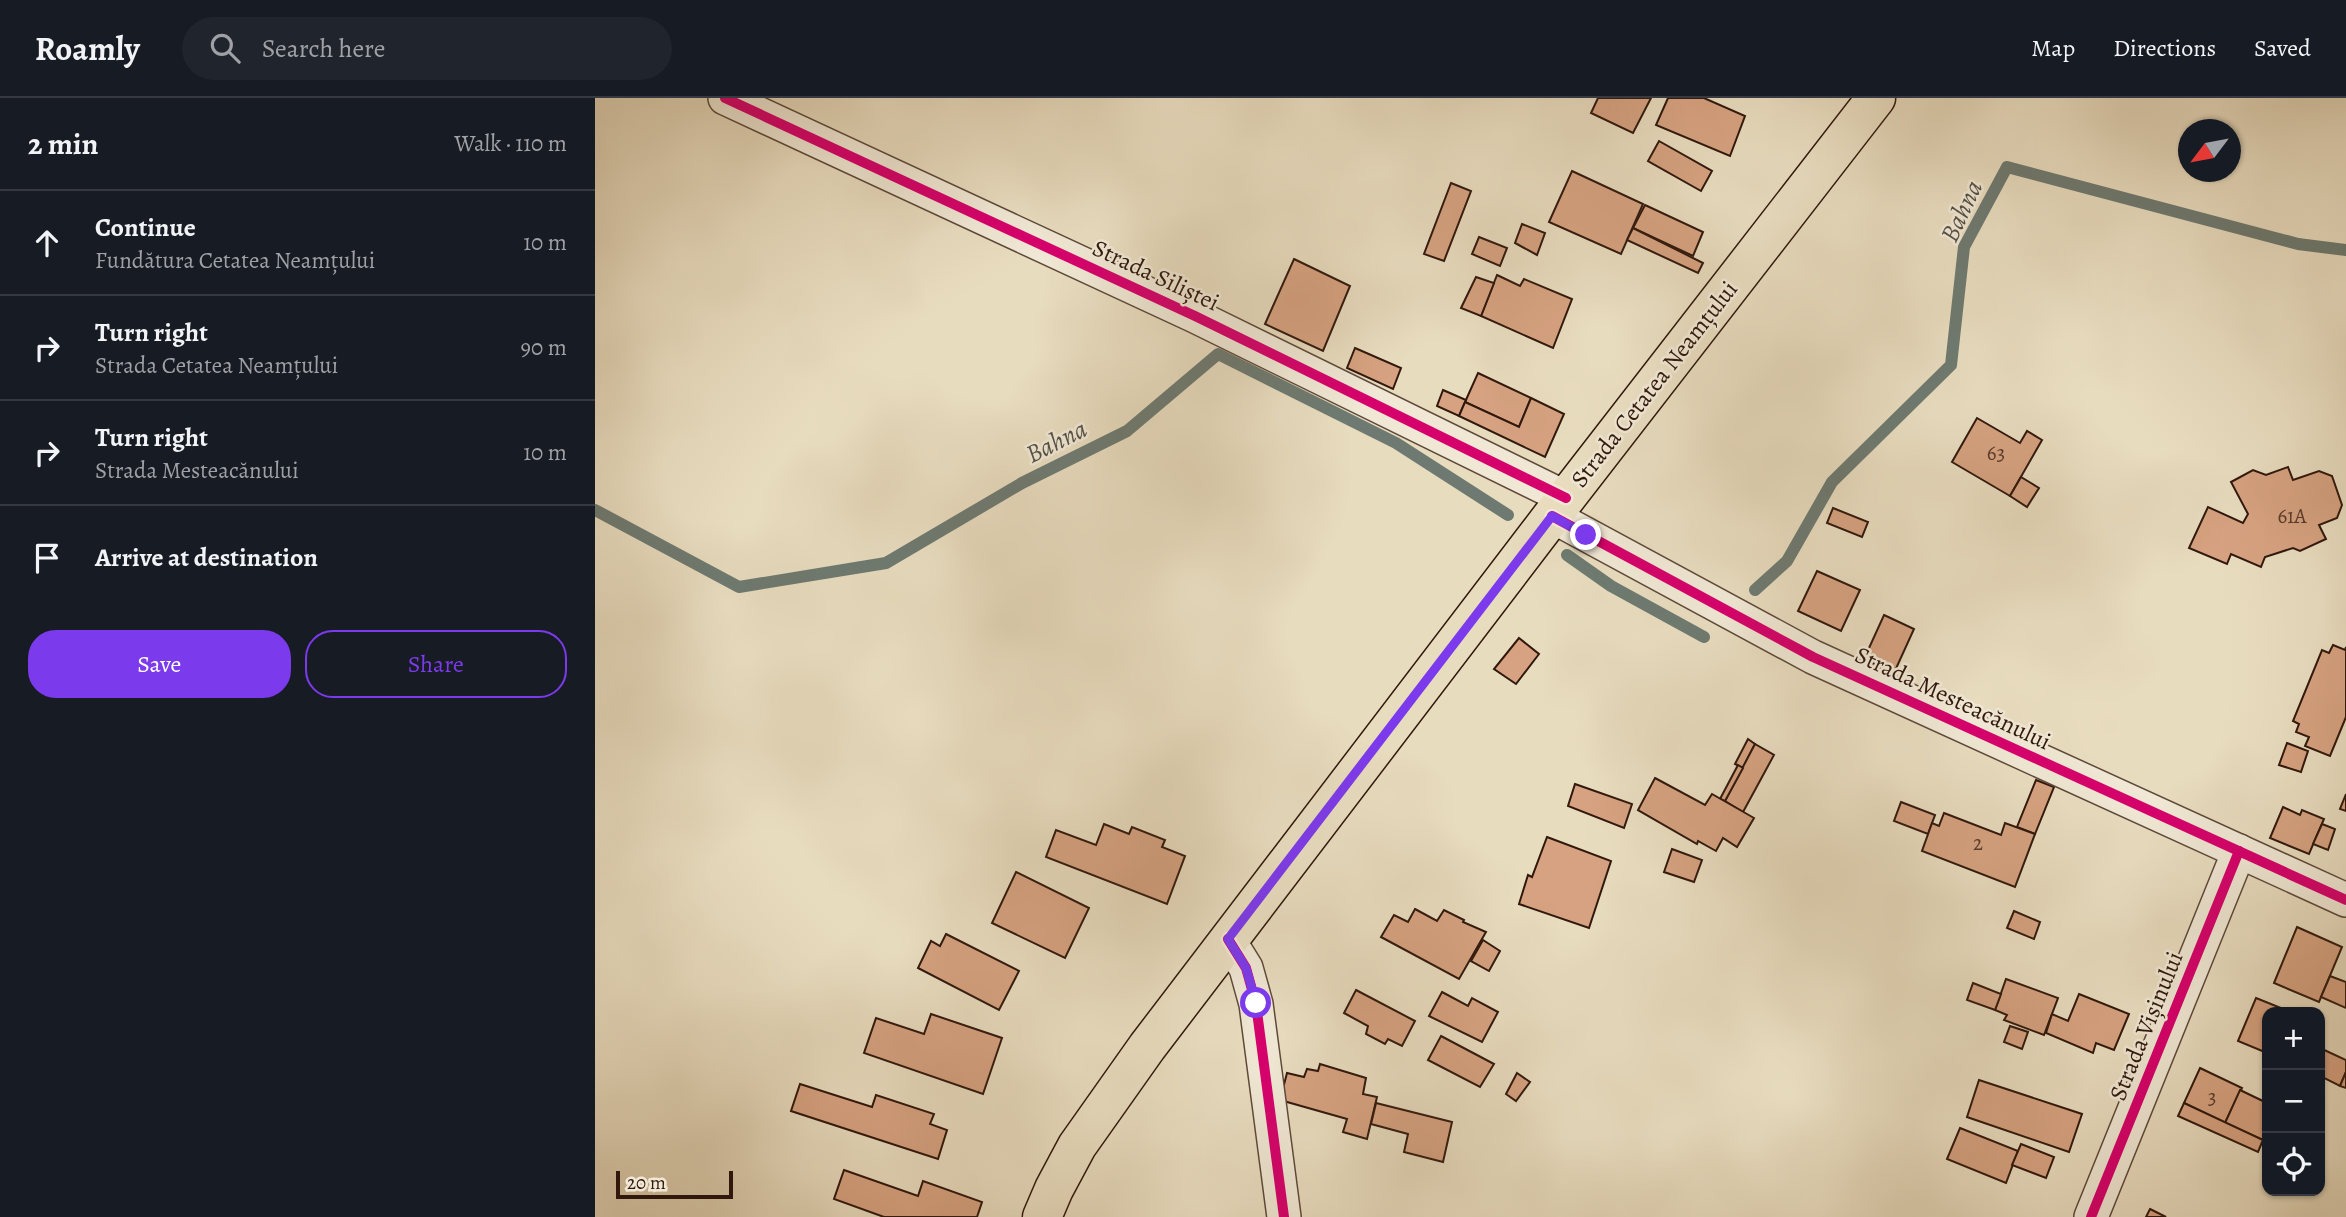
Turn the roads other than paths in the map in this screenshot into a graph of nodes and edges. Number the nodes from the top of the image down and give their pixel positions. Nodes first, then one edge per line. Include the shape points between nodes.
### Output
1 (725, 98) edge
2 (1876, 98) edge
3 (1559, 507) junction
4 (2239, 851) junction
5 (2346, 900) edge
6 (1228, 939) junction
7 (1042, 1217) edge
8 (1284, 1217) edge
9 (2091, 1217) edge

1 - 3 street, Strada Siliștei via 1195,316
2 - 3 main road, Strada Cetatea Neamțului
3 - 4 street, Strada Mesteacănului via 1813,657
3 - 6 main road, Strada Cetatea Neamțului
4 - 5 street, Strada Mesteacănului
4 - 9 street, Strada Vișinului
6 - 7 main road, Strada Cetatea Neamțului via 1077,1146
6 - 8 street via 1246,968 1256,1003

